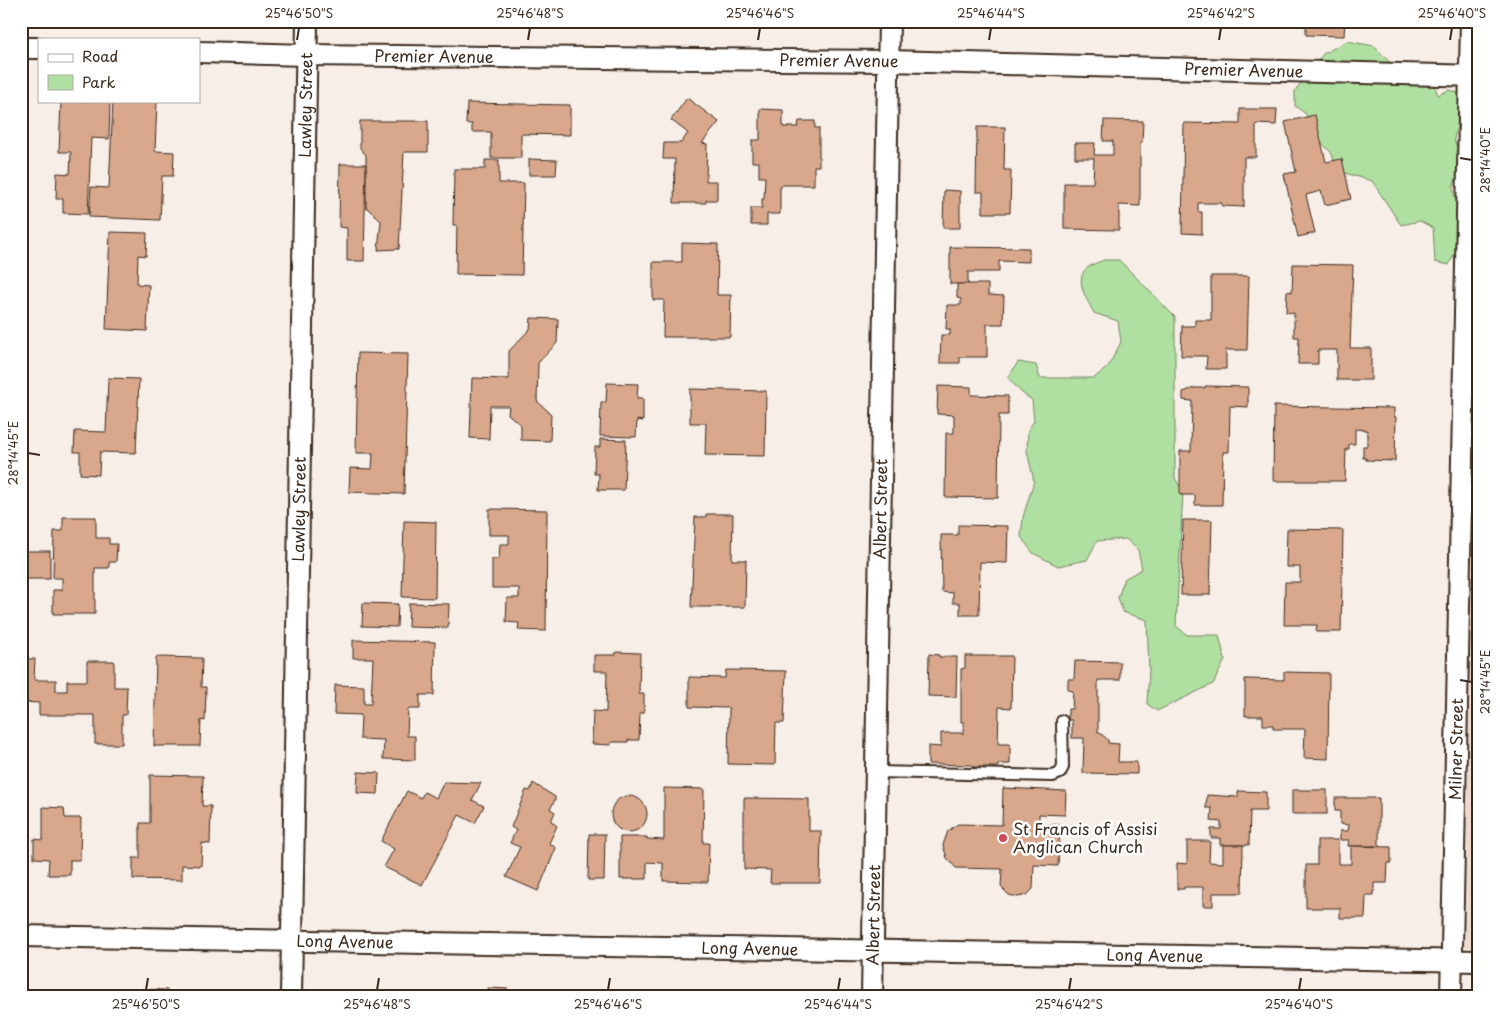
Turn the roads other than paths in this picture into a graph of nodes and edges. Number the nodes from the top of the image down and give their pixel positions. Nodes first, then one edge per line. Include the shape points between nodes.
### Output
1 (307, 21) edge
2 (889, 21) edge
3 (1471, 21) edge
4 (21, 48) edge
5 (38, 48) edge
6 (200, 52) edge
7 (306, 55) junction
8 (888, 61) junction
9 (1474, 76) edge
10 (1062, 721) dead end
11 (876, 772) junction
12 (21, 936) edge
13 (292, 941) junction
14 (872, 951) junction
15 (1452, 960) junction
16 (1479, 961) edge
17 (291, 997) edge
18 (872, 997) edge
19 (1451, 997) edge

1 - 7 street, Lawley Street
2 - 8 street, Albert Street
3 - 9 street, Milner Street
4 - 5 street
6 - 7 street, Premier Avenue
7 - 8 street, Premier Avenue
7 - 13 street, Lawley Street
8 - 9 street, Premier Avenue
8 - 11 street, Albert Street
9 - 15 street, Milner Street
10 - 11 lane via 1063,767 1053,776
11 - 14 street, Albert Street
12 - 13 street, Long Avenue
13 - 14 street, Long Avenue
13 - 17 street, Lawley Street
14 - 15 street, Long Avenue
14 - 18 street, Albert Street
15 - 16 street, Long Avenue
15 - 19 street, Milner Street

